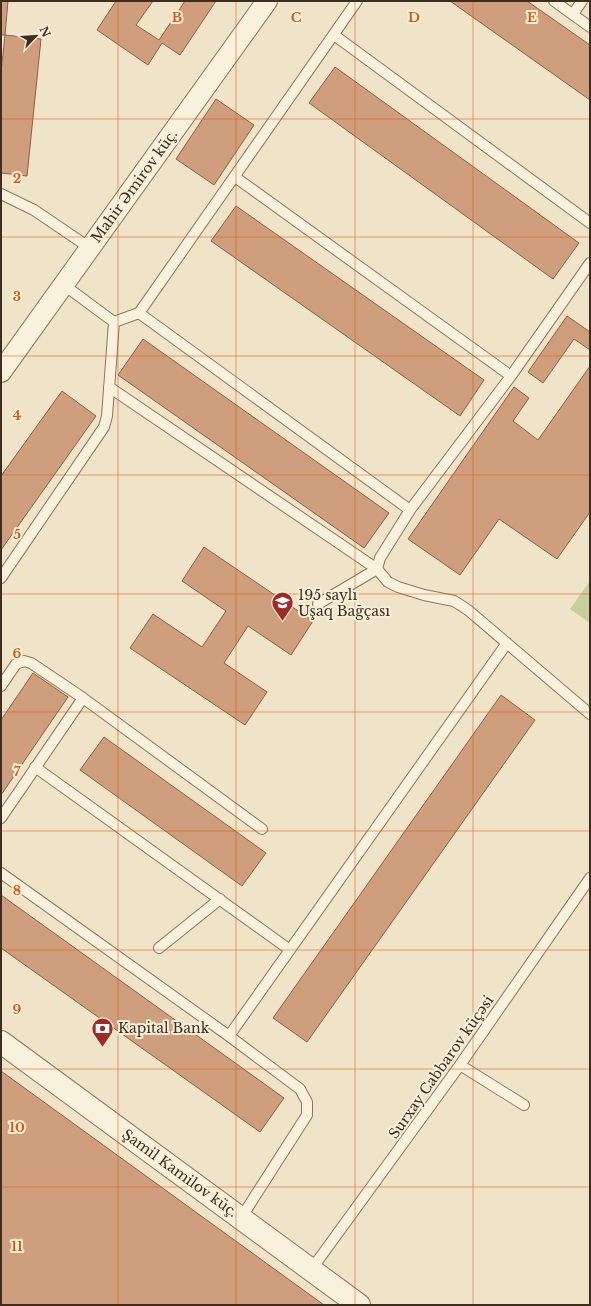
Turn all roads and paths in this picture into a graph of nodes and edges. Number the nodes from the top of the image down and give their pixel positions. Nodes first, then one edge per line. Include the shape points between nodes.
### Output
1 (267, 1) edge
2 (357, 1) edge
3 (554, 1) edge
4 (582, 1) edge
5 (573, 14) junction
6 (590, 26) edge
7 (334, 35) junction
8 (236, 177) junction
9 (1, 194) edge
10 (590, 223) edge
11 (90, 248) junction
12 (590, 263) edge
13 (64, 285) junction
14 (139, 313) junction
15 (114, 322) junction
16 (1, 372) edge
17 (511, 376) junction
18 (109, 387) junction
19 (410, 510) junction
20 (377, 569) junction
21 (1, 578) edge
22 (318, 604) dead end
23 (507, 644) junction
24 (1, 686) edge
25 (83, 698) junction
26 (590, 714) edge
27 (34, 767) junction
28 (1, 818) edge
29 (262, 829) dead end
30 (1, 873) edge
31 (590, 878) edge
32 (220, 899) junction
33 (159, 948) dead end
34 (290, 950) junction
35 (229, 1036) junction
36 (1, 1042) edge
37 (460, 1065) junction
38 (524, 1105) dead end
39 (241, 1218) junction
40 (311, 1270) junction
41 (359, 1305) edge

1 - 11 street, Mahir Əmirov küç.
2 - 7 lane
3 - 5 lane
4 - 5 lane
5 - 6 lane
7 - 8 lane
7 - 10 lane
8 - 14 lane
8 - 17 lane
9 - 11 lane via 39,212
11 - 13 street, Mahir Əmirov küç.
12 - 17 lane
13 - 15 lane
13 - 16 street, Mahir Əmirov küç.
14 - 15 lane
14 - 19 lane
15 - 18 lane
17 - 19 lane
18 - 20 lane
18 - 21 lane via 104,427
19 - 20 lane via 380,558
20 - 22 lane
20 - 23 lane via 388,582 398,587 454,600
23 - 26 lane
23 - 34 lane
24 - 25 lane via 16,664 24,661 31,663
25 - 27 lane
25 - 29 lane
27 - 28 lane
27 - 32 lane
30 - 35 lane
31 - 37 lane, Surxay Cabbarov küçəsi
32 - 33 lane
32 - 34 lane
34 - 35 lane
35 - 39 lane via 300,1089 307,1102 307,1115
36 - 39 street, Şamil Kamilov küç.
37 - 38 lane
37 - 40 lane, Surxay Cabbarov küçəsi
39 - 40 street, Şamil Kamilov küç.
40 - 41 street, Şamil Kamilov küç.

